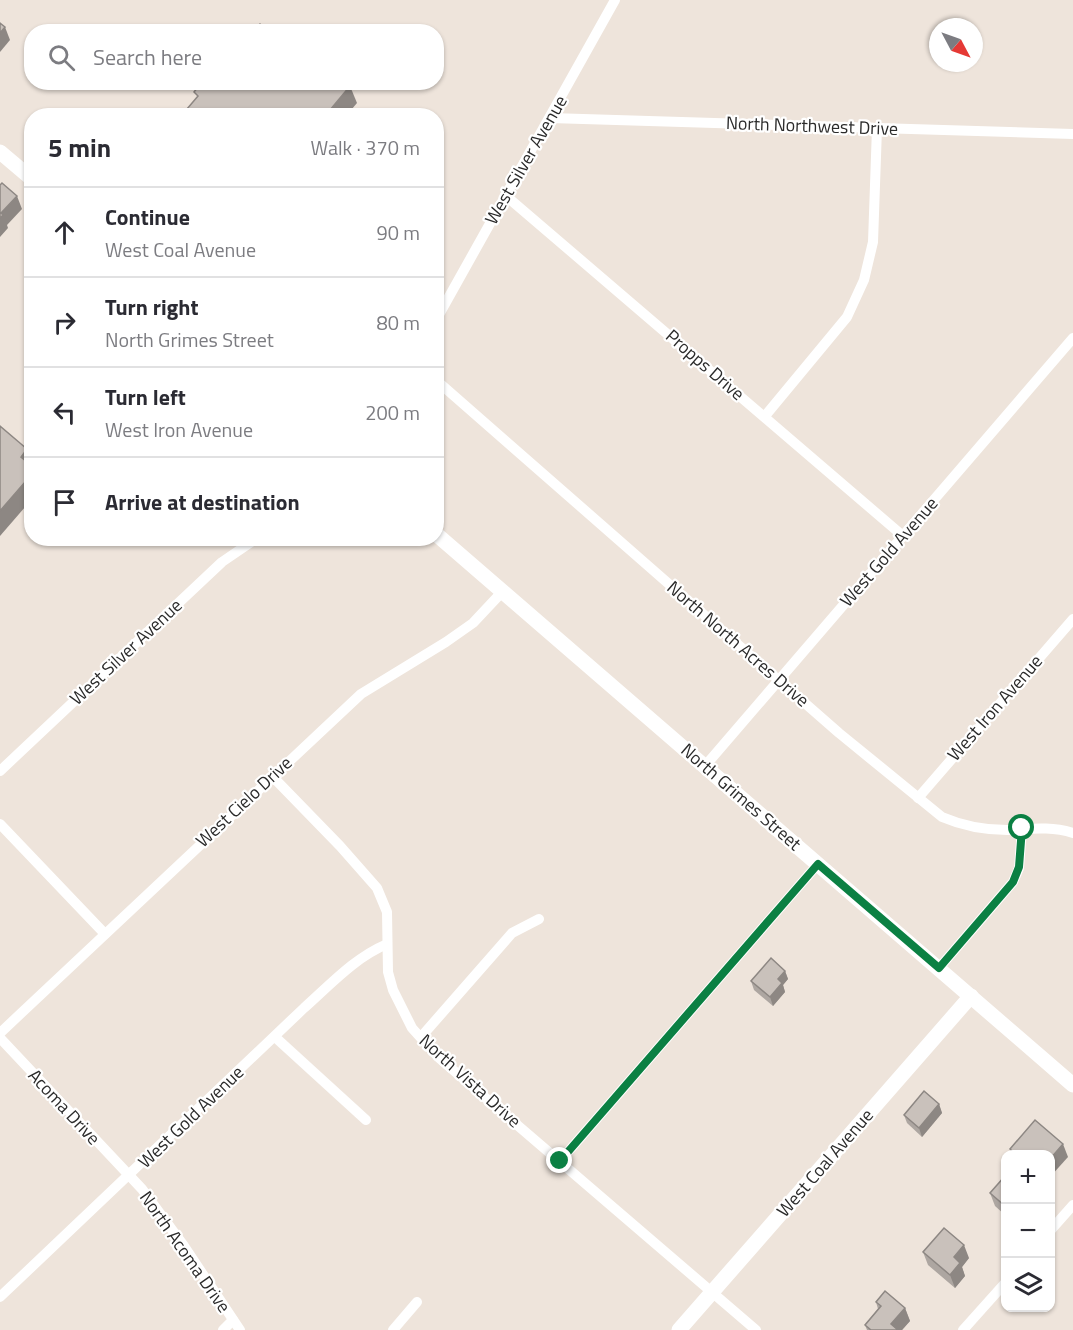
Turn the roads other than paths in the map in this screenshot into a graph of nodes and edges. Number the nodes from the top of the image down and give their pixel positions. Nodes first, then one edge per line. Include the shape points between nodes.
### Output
1 (615, 0) edge
2 (550, 118) junction
3 (877, 128) junction
4 (1073, 134) edge
5 (0, 152) edge
6 (24, 172) edge
7 (506, 195) junction
8 (444, 306) edge
9 (1073, 338) edge
10 (444, 387) edge
11 (765, 416) junction
12 (903, 536) junction
13 (444, 541) edge
14 (245, 546) edge
15 (503, 591) junction
16 (1073, 619) edge
17 (779, 680) junction
18 (705, 766) junction
19 (0, 771) edge
20 (272, 776) junction
21 (918, 798) junction
22 (0, 824) edge
23 (1022, 828) junction
24 (1073, 833) edge
25 (818, 864) junction
26 (539, 919) dead end
27 (105, 934) junction
28 (387, 944) junction
29 (939, 968) junction
30 (971, 996) junction
31 (0, 1033) edge
32 (274, 1037) junction
33 (421, 1037) junction
34 (0, 1038) edge
35 (1073, 1085) edge
36 (366, 1119) dead end
37 (560, 1161) junction
38 (129, 1176) junction
39 (1073, 1205) edge
40 (1055, 1225) edge
41 (1001, 1287) edge
42 (712, 1292) junction
43 (0, 1297) edge
44 (417, 1302) dead end
45 (233, 1320) junction
46 (223, 1330) edge
47 (240, 1330) edge
48 (393, 1330) edge
49 (679, 1330) edge
50 (756, 1330) edge
51 (963, 1330) edge

1 - 2 street, West Silver Avenue
2 - 3 street, North Northwest Drive
2 - 7 street, West Silver Avenue
3 - 4 street, North Northwest Drive
3 - 11 street via 873,242 864,280 847,317
5 - 6 main road
7 - 8 street, West Silver Avenue
7 - 11 street, Propps Drive
9 - 12 street, West Gold Avenue
10 - 17 street, North North Acres Drive
11 - 12 street, Propps Drive
12 - 17 street, West Gold Avenue
13 - 15 main road, North Grimes Street
14 - 19 street, West Silver Avenue via 222,562
15 - 18 main road, North Grimes Street
15 - 20 street, West Cielo Drive via 446,642 361,694
16 - 21 street, West Iron Avenue
17 - 18 street, West Gold Avenue
17 - 21 street, North North Acres Drive
18 - 25 main road, North Grimes Street
20 - 27 street, West Cielo Drive
20 - 28 street, North Vista Drive via 377,888 387,912
21 - 23 street, North North Acres Drive via 957,824
22 - 27 street
23 - 24 street, North North Acres Drive via 1057,828
23 - 29 street via 1019,867 1013,882
25 - 29 main road, North Grimes Street
25 - 37 street
26 - 33 street via 512,933
27 - 31 street, West Cielo Drive
28 - 32 street, West Gold Avenue via 353,964
28 - 33 street, North Vista Drive via 393,990 412,1028
29 - 30 main road, North Grimes Street
30 - 35 main road, North Grimes Street
30 - 42 main road, West Coal Avenue
32 - 36 street
32 - 38 street, West Gold Avenue
33 - 37 street, North Vista Drive via 438,1057
34 - 38 street, Acoma Drive
37 - 42 street, North Vista Drive
38 - 43 street, West Gold Avenue
38 - 45 street, North Acoma Drive via 184,1246
39 - 40 street
41 - 51 street
42 - 49 main road, West Coal Avenue
42 - 50 street, North Vista Drive
44 - 48 street
45 - 46 street
45 - 47 street, North Acoma Drive

